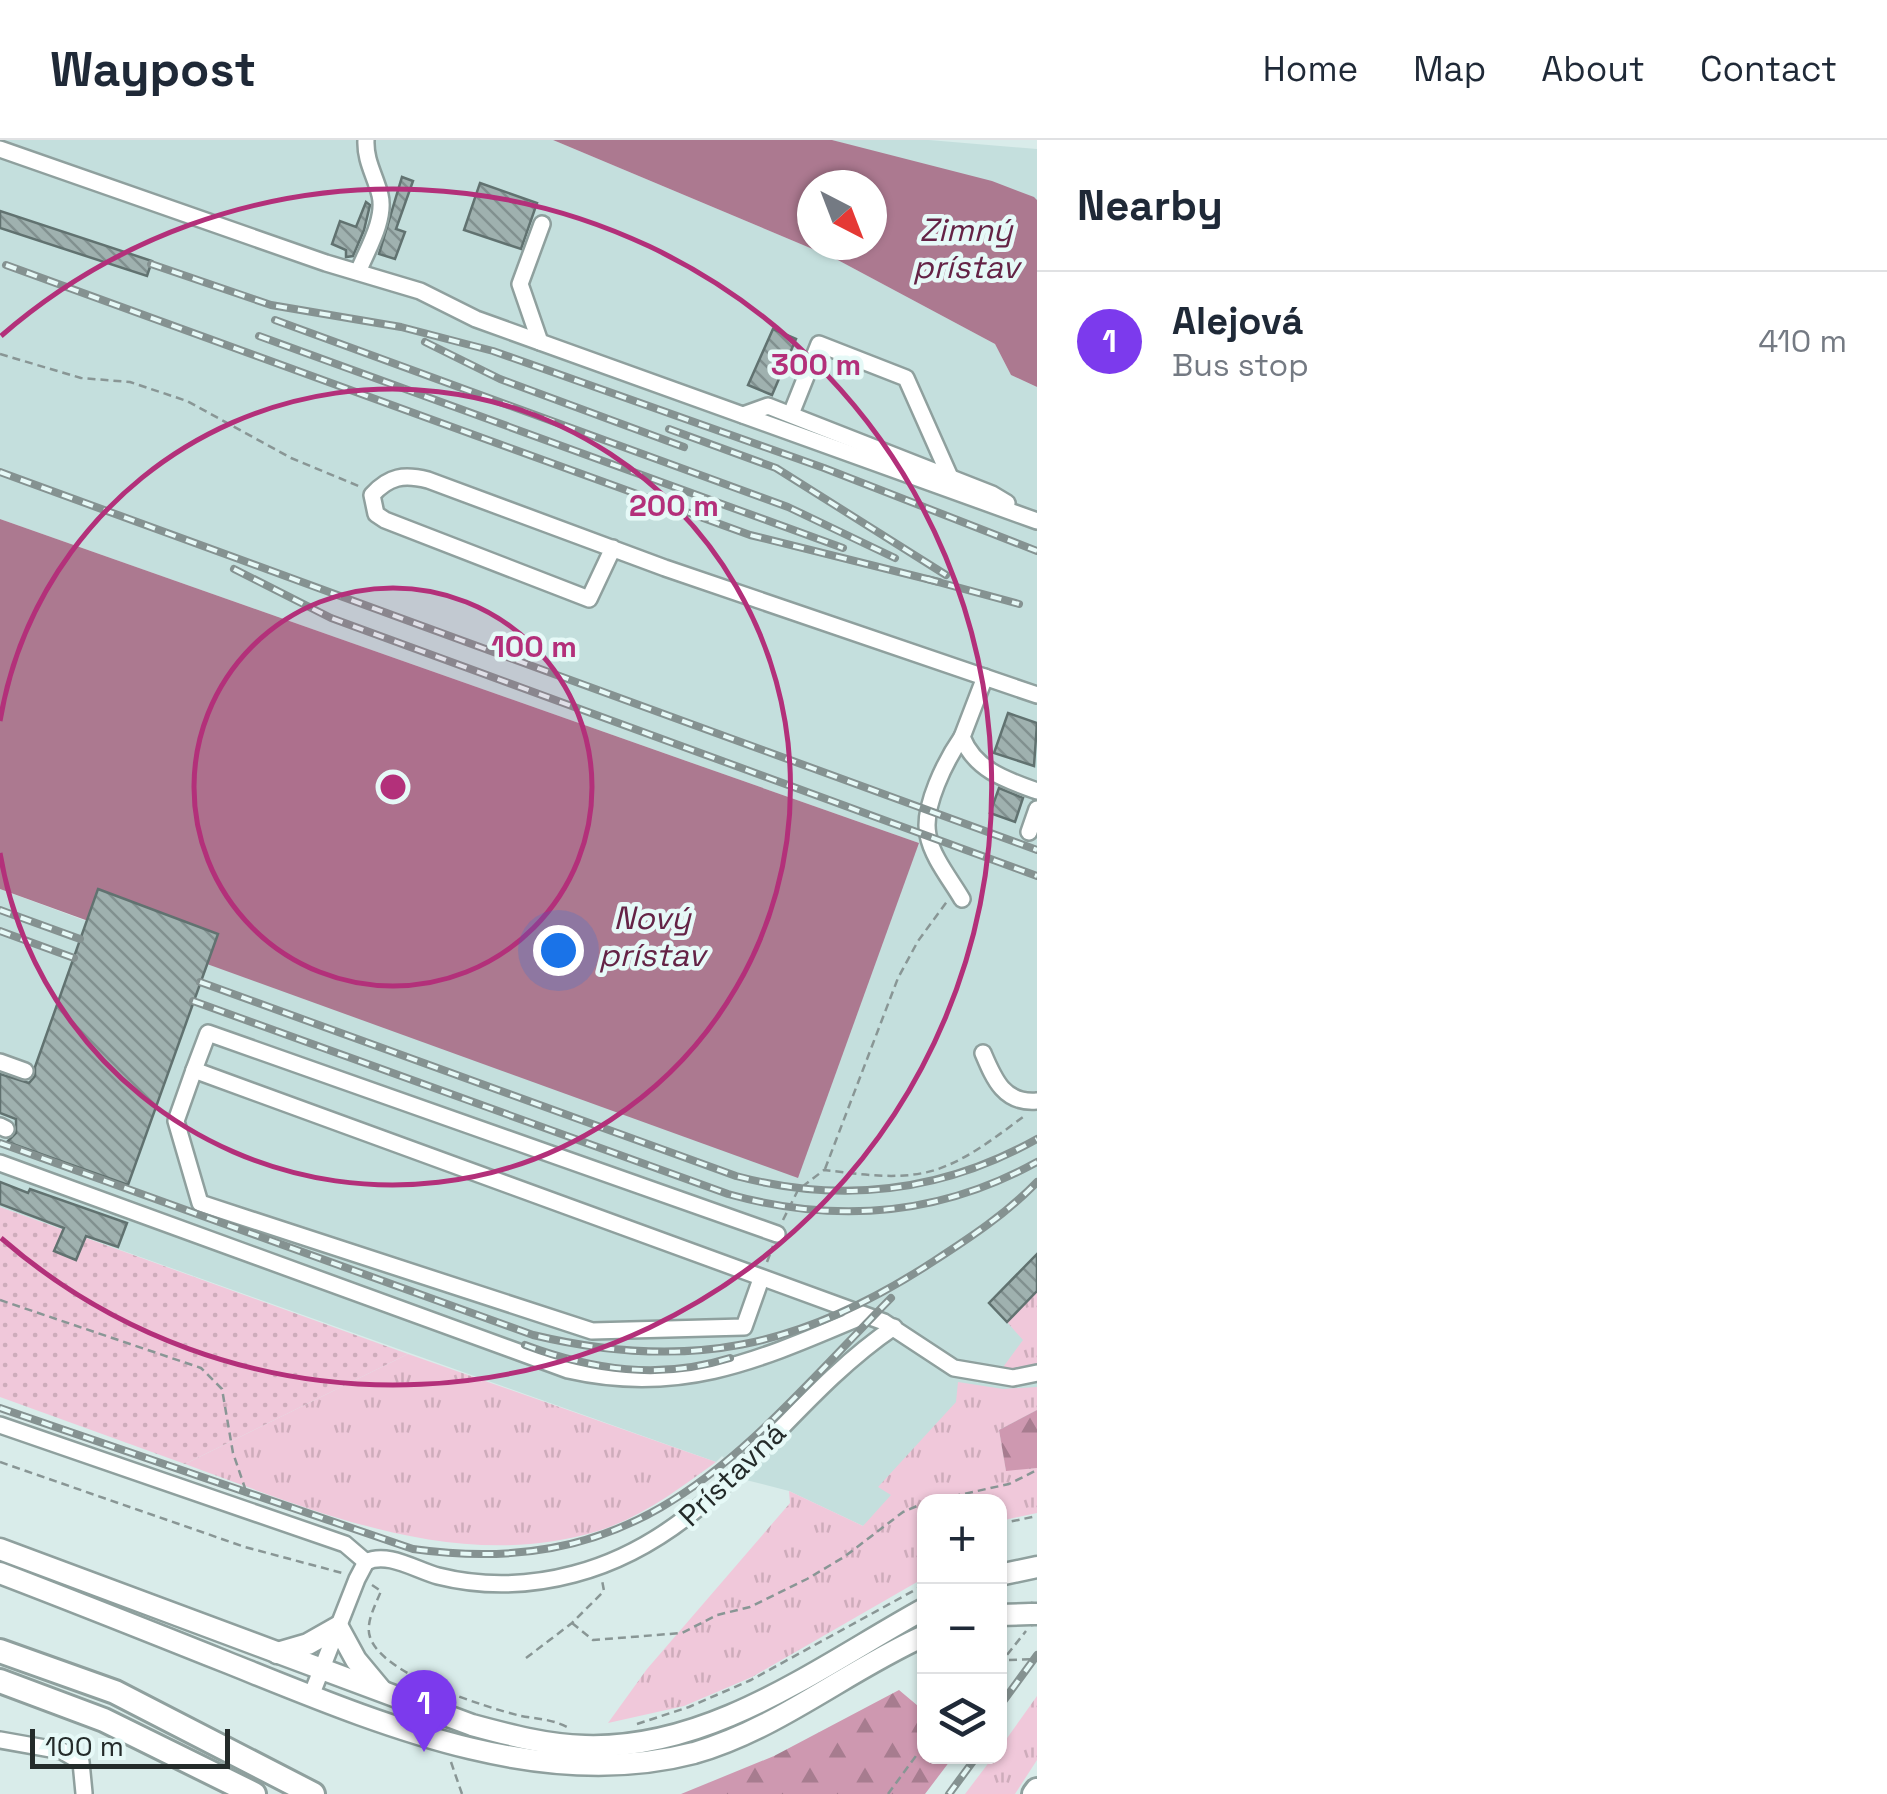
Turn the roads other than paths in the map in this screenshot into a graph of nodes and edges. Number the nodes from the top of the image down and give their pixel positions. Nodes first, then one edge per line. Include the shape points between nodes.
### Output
1 (366, 140) edge
2 (0, 150) edge
3 (542, 224) dead end
4 (358, 272) junction
5 (540, 342) junction
6 (791, 414) junction
7 (743, 415) junction
8 (950, 477) junction
9 (1035, 520) edge
10 (613, 548) junction
11 (985, 677) junction
12 (1037, 695) edge
13 (962, 738) junction
14 (1037, 792) edge
15 (1037, 809) edge
16 (1030, 832) dead end
17 (960, 894) road end
18 (982, 1053) dead end
19 (0, 1062) edge
20 (194, 1070) junction
21 (24, 1071) dead end
22 (1037, 1101) edge
23 (0, 1162) edge
24 (778, 1234) road end
25 (760, 1279) junction
26 (863, 1316) junction
27 (894, 1327) junction
28 (1037, 1373) edge
29 (0, 1425) edge
30 (0, 1548) edge
31 (366, 1562) junction
32 (1037, 1567) edge
33 (0, 1573) edge
34 (1007, 1573) edge
35 (917, 1613) edge
36 (1007, 1615) edge
37 (1033, 1617) edge
38 (338, 1627) junction
39 (917, 1640) edge
40 (0, 1651) edge
41 (278, 1653) junction
42 (321, 1670) junction
43 (0, 1681) edge
44 (383, 1692) junction
45 (311, 1696) junction
46 (0, 1740) edge
47 (84, 1794) edge
48 (254, 1794) edge
49 (313, 1794) edge

1 - 4 street via 381,213
2 - 4 street
3 - 5 street via 520,284
4 - 5 street
5 - 7 street
6 - 7 street via 768,406
6 - 8 street
6 - 8 street via 819,344 906,378
7 - 9 street
8 - 9 street
10 - 10 street via 589,599 385,520 376,514 372,495 396,477 428,480
10 - 11 street
11 - 12 street
11 - 13 street
13 - 14 street via 993,774
13 - 17 street via 946,760 927,820 928,837
15 - 16 street
18 - 22 street via 998,1087 1023,1102
19 - 21 street
20 - 24 street via 208,1033
20 - 25 street
20 - 25 street via 176,1121 200,1202 592,1331 744,1327
23 - 26 street via 604,1378 704,1374 757,1360
25 - 26 street
26 - 27 street
27 - 28 street via 954,1368 1013,1378
27 - 31 street, Prístavná via 856,1353 698,1511 659,1539 600,1566 552,1579 487,1584 382,1557
29 - 31 street, Prístavná via 345,1544
30 - 41 main road
31 - 38 street
32 - 34 main road
33 - 45 main road
35 - 44 main road via 743,1710 646,1742 586,1746 530,1740
36 - 37 main road
38 - 41 main road
38 - 42 street
38 - 44 main road
39 - 45 main road via 753,1730 660,1762 614,1768 545,1765 447,1742
40 - 49 highway via 115,1692
41 - 42 main road
42 - 44 main road
42 - 45 street
43 - 48 highway via 104,1720
46 - 47 street via 62,1751 82,1762

